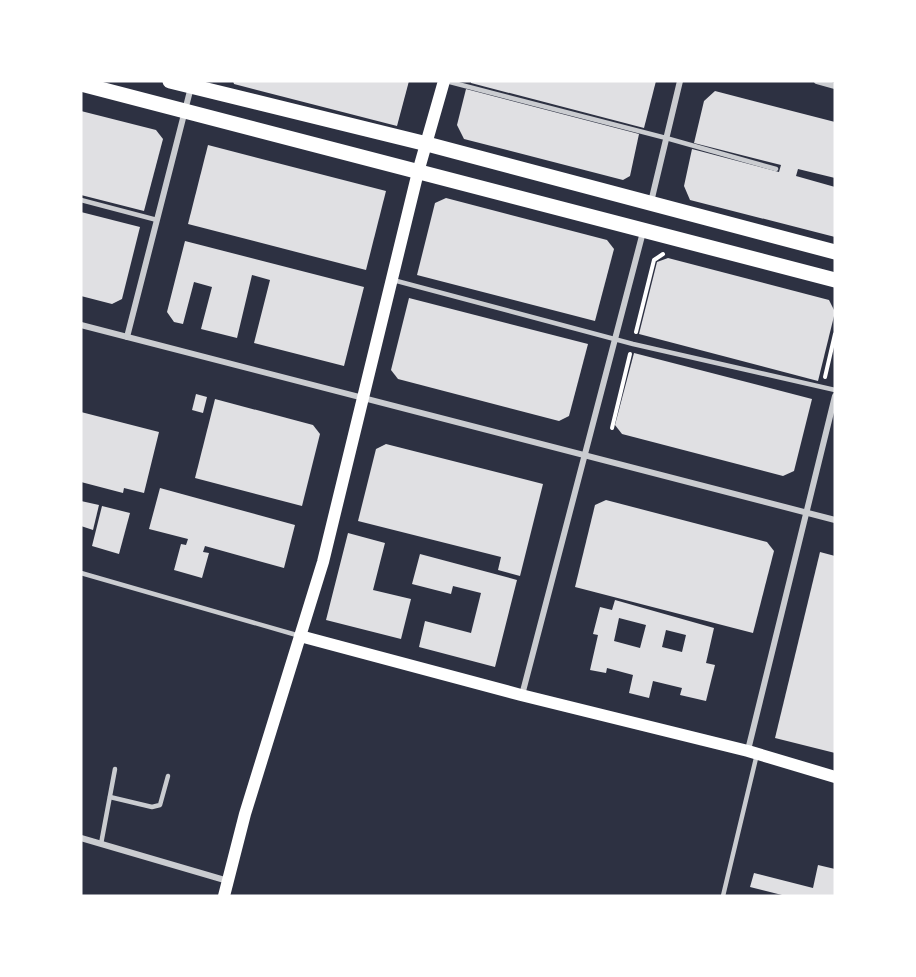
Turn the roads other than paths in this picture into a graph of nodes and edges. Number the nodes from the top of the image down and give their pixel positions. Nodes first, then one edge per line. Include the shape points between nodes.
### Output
1 (170, 81) edge
2 (444, 81) edge
3 (680, 81) edge
4 (817, 81) edge
5 (81, 84) edge
6 (192, 84) edge
7 (835, 86) edge
8 (184, 112) junction
9 (666, 138) junction
10 (427, 144) junction
11 (776, 169) dead end
12 (418, 172) junction
13 (81, 200) edge
14 (651, 203) junction
15 (157, 220) junction
16 (643, 230) junction
17 (835, 252) edge
18 (393, 280) junction
19 (835, 280) edge
20 (81, 325) edge
21 (127, 337) junction
22 (615, 339) junction
23 (835, 390) edge
24 (835, 396) edge
25 (364, 397) junction
26 (585, 455) junction
27 (806, 513) junction
28 (835, 520) edge
29 (81, 573) edge
30 (300, 636) junction
31 (522, 695) junction
32 (753, 752) junction
33 (115, 769) dead end
34 (168, 776) dead end
35 (835, 777) edge
36 (110, 797) junction
37 (81, 838) edge
38 (101, 844) junction
39 (228, 881) junction
40 (224, 896) edge
41 (723, 896) edge

1 - 6 main road
2 - 9 lane
2 - 10 main road
3 - 9 street
4 - 7 street
5 - 8 main road
6 - 8 street
6 - 10 main road
8 - 12 main road
8 - 15 street
9 - 11 lane
9 - 14 street
10 - 12 main road
10 - 14 main road
12 - 16 main road
12 - 18 main road
13 - 15 lane
14 - 17 main road
15 - 21 street
16 - 19 main road
16 - 22 street
18 - 22 lane
18 - 25 main road
20 - 21 street
21 - 25 street
22 - 23 lane
22 - 26 street
24 - 27 street
25 - 26 street
25 - 30 main road
26 - 27 street
26 - 31 street
27 - 28 street
27 - 32 street
29 - 30 lane
30 - 31 main road
30 - 39 main road
31 - 32 main road
32 - 35 main road
32 - 41 lane
33 - 36 lane
34 - 36 lane via 159,805 152,807
36 - 38 lane
37 - 38 street
38 - 39 street
39 - 40 main road

